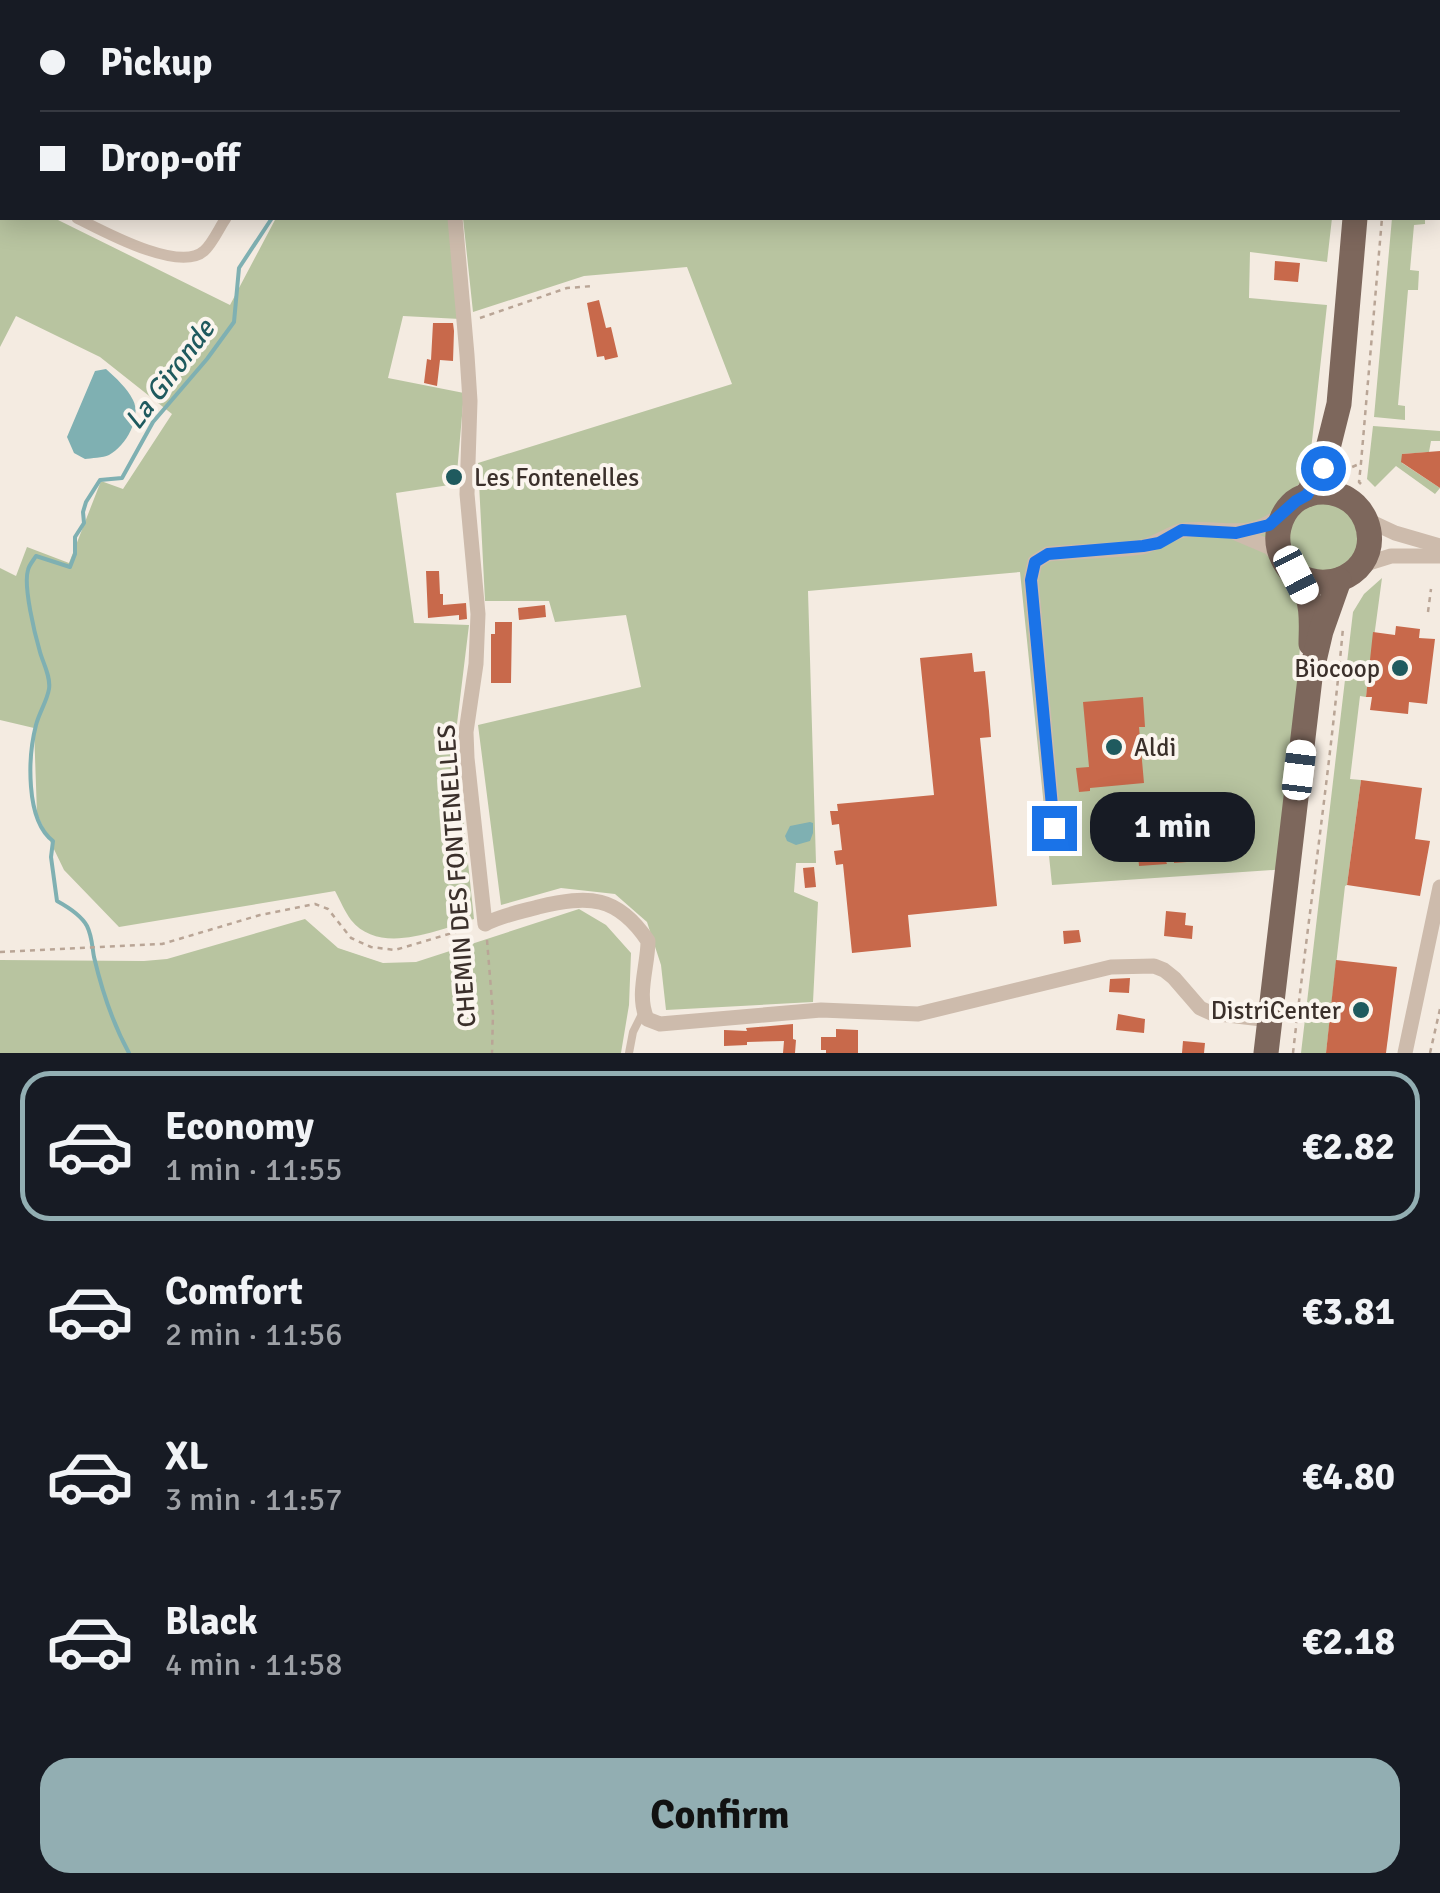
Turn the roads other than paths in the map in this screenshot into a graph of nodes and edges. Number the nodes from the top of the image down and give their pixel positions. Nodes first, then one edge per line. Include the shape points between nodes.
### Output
1 (81, 220) edge
2 (225, 220) edge
3 (454, 220) edge
4 (1355, 220) edge
5 (1339, 404) junction
6 (1356, 489) junction
7 (1307, 495) junction
8 (1286, 512) junction
9 (1236, 533) junction
10 (1440, 546) edge
11 (1440, 556) edge
12 (1290, 568) junction
13 (1349, 573) junction
14 (1310, 678) junction
15 (1054, 828) dead end
16 (1440, 887) edge
17 (1436, 926) edge
18 (643, 1012) junction
19 (1270, 1020) junction
20 (629, 1053) edge
21 (1266, 1053) edge
22 (1405, 1053) edge

1 - 2 street via 188,260 204,251
3 - 18 street, CHEMIN DES FONTENELLES via 478,614 466,732 485,924 566,901 612,905 648,941
4 - 5 main road
5 - 6 main road
5 - 7 main road via 1323,468
6 - 7 main road
6 - 10 street via 1395,534
6 - 13 main road via 1369,542
7 - 8 main road
8 - 9 street via 1269,525
8 - 12 main road via 1278,548
9 - 12 street via 1269,547
9 - 15 street via 1182,530 1159,543 1048,554 1035,562 1031,580
11 - 13 street via 1391,556
12 - 13 main road via 1316,583
12 - 14 main road via 1310,605
13 - 14 main road via 1322,631
14 - 19 main road
16 - 17 street
17 - 22 street
18 - 19 street via 660,1024 821,1010 918,1014 1111,967 1154,966 1200,1008
18 - 20 lane
19 - 21 main road

